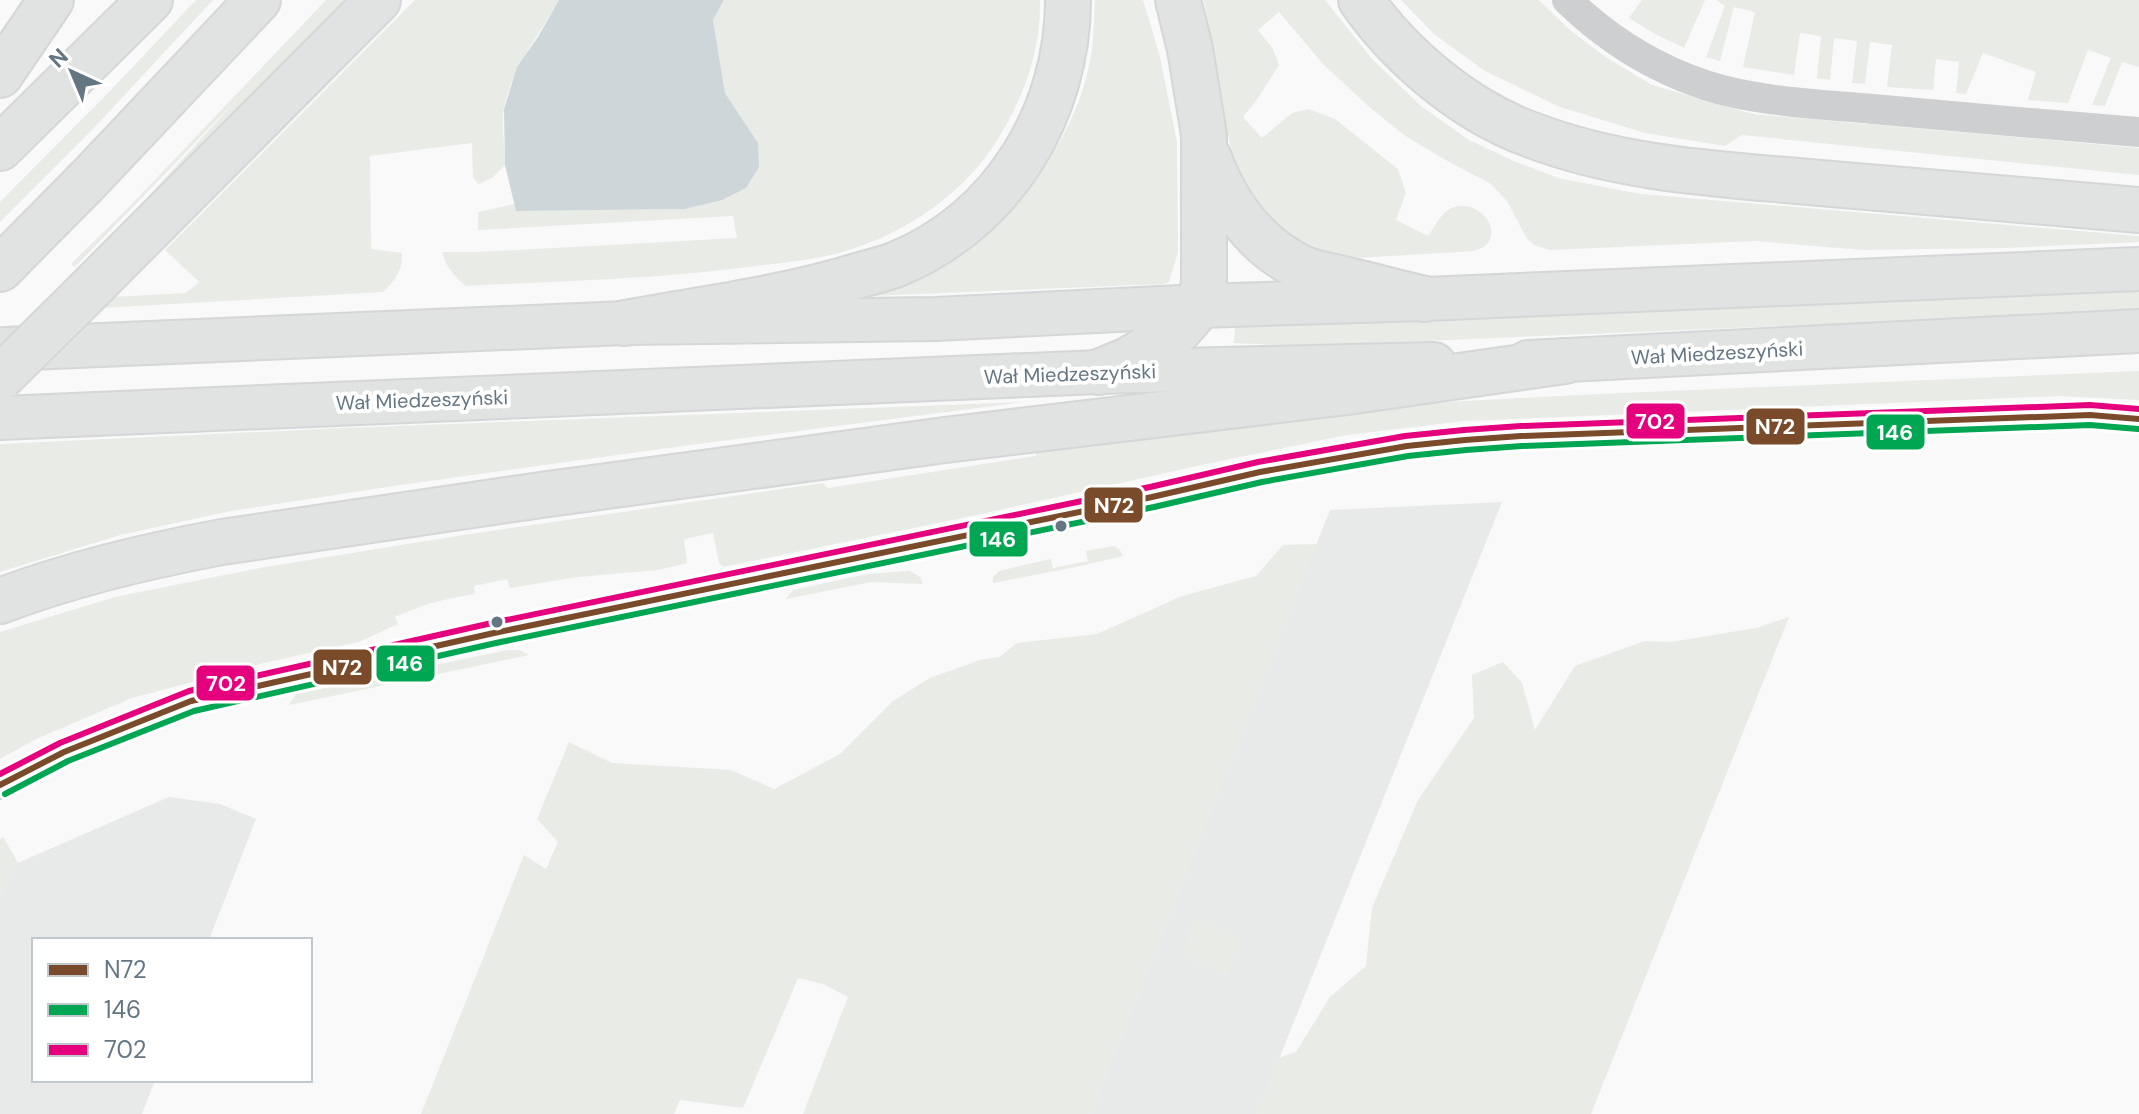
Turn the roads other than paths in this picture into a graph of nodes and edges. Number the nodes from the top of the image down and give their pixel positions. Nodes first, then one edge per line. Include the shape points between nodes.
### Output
1 (51, 0) edge
2 (150, 0) edge
3 (258, 0) edge
4 (378, 0) edge
5 (1068, 0) edge
6 (1178, 0) edge
7 (1361, 0) edge
8 (1567, 0) edge
9 (0, 75) edge
10 (2139, 132) edge
11 (1204, 146) junction
12 (0, 148) edge
13 (2139, 210) edge
14 (0, 269) edge
15 (2139, 269) edge
16 (1425, 299) junction
17 (1200, 306) junction
18 (625, 323) junction
19 (2139, 331) edge
20 (0, 349) edge
21 (1565, 361) junction
22 (1099, 372) junction
23 (0, 378) edge
24 (0, 418) edge
25 (2139, 419) edge
26 (0, 601) edge
27 (0, 785) edge

1 - 9 highway
2 - 12 highway
3 - 14 highway
4 - 23 highway, bridge
5 - 18 highway via 1063,60 1037,134 994,197 962,225 897,264 824,286
6 - 11 highway
7 - 13 highway via 1391,37 1446,87 1527,134 1584,151 1651,166 1759,178
8 - 10 street via 1649,60 1729,92
11 - 16 highway via 1232,207 1275,252 1321,274
11 - 17 highway
15 - 16 main road
16 - 17 main road
17 - 18 main road via 936,319
17 - 22 highway via 1179,330
18 - 20 main road
19 - 21 main road, Wał Miedzeszyński
21 - 22 main road, Wał Miedzeszyński
21 - 26 highway via 945,440 238,540 144,559
22 - 24 main road, Wał Miedzeszyński
25 - 27 street via 2090,415 1521,436 1407,446 1260,472 203,698 64,752

